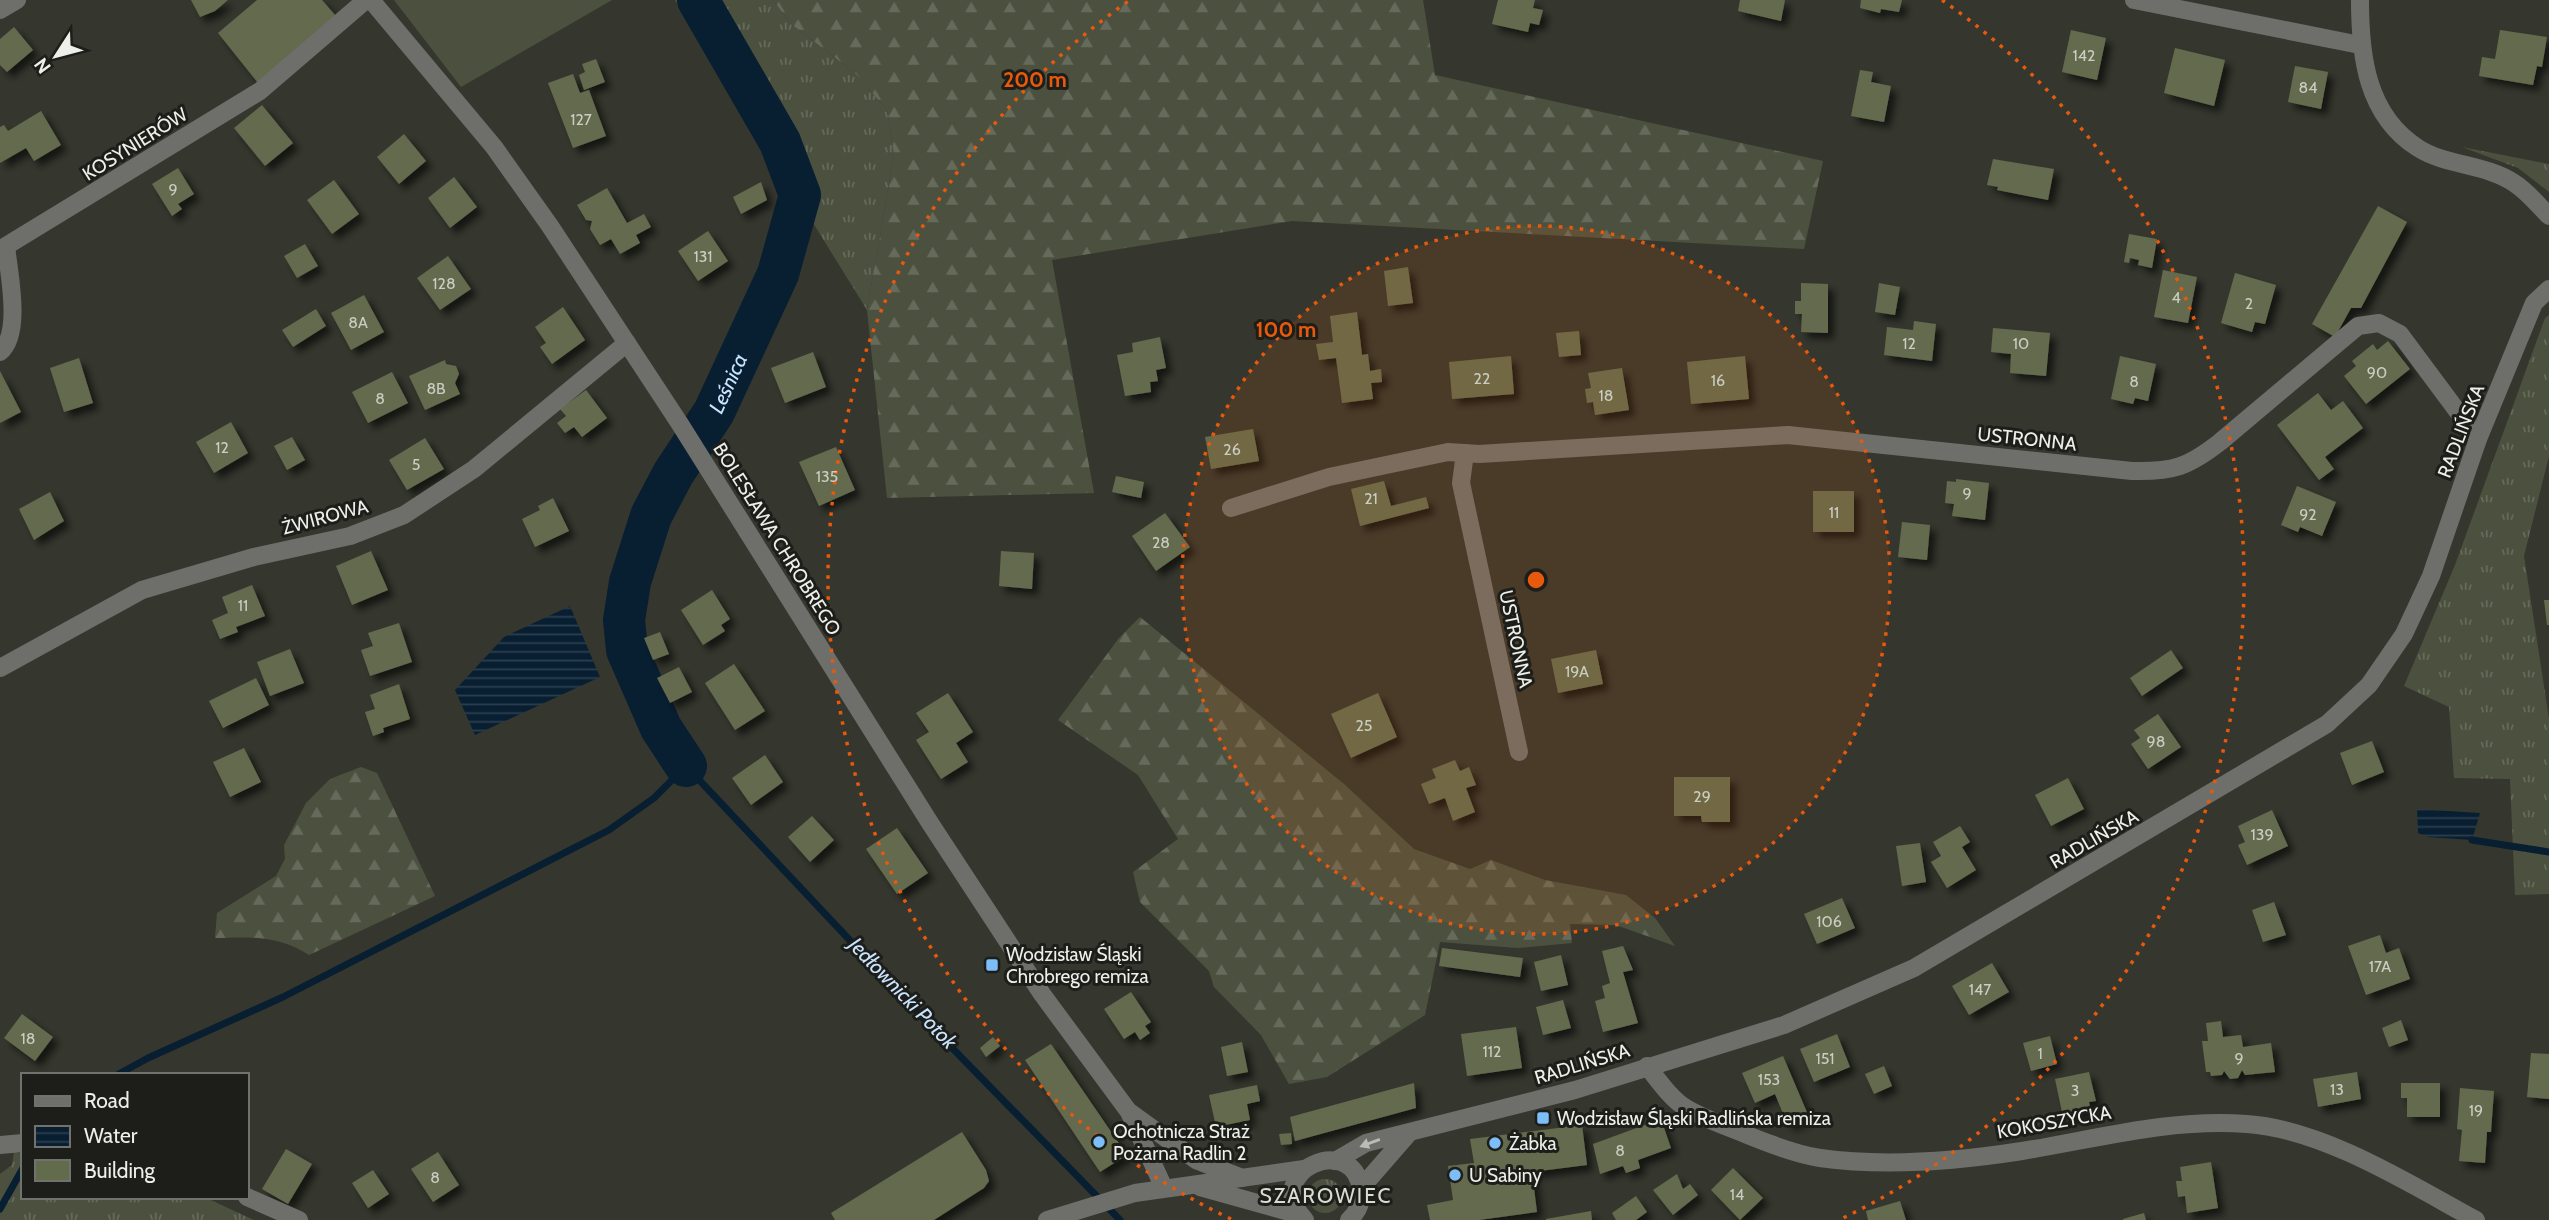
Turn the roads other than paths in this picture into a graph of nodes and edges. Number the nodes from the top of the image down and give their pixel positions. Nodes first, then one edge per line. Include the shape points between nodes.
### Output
1 (17, 0) edge
2 (369, 0) edge
3 (2134, 0) edge
4 (2360, 0) edge
5 (0, 10) edge
6 (2360, 45) junction
7 (2549, 216) edge
8 (2549, 289) edge
9 (627, 342) junction
10 (0, 352) edge
11 (2478, 439) junction
12 (1465, 453) junction
13 (1231, 508) dead end
14 (0, 668) edge
15 (1519, 752) dead end
16 (1647, 1066) junction
17 (1129, 1112) junction
18 (1408, 1134) junction
19 (21, 1143) edge
20 (0, 1144) edge
21 (1335, 1161) junction
22 (1304, 1169) junction
23 (1242, 1178) junction
24 (1193, 1185) junction
25 (1164, 1188) junction
26 (1361, 1188) junction
27 (248, 1197) edge
28 (1302, 1217) edge
29 (1352, 1219) edge
30 (299, 1220) edge
31 (1046, 1220) edge
32 (2476, 1220) edge

1 - 5 street
2 - 9 street, BOLESŁAWA CHROBREGO via 494,147
2 - 10 street, KOSYNIERÓW via 260,91 6,246 13,329 9,345
3 - 6 street
4 - 6 street
6 - 7 street via 2377,103 2418,148 2514,182
8 - 11 street, RADLIŃSKA via 2534,303
9 - 14 street, ŻWIROWA via 474,469 404,515 350,536 254,557 142,590
9 - 17 street, BOLESŁAWA CHROBREGO via 1035,984
11 - 12 street, USTRONNA via 2400,334 2379,323 2358,326 2197,460 2170,471 2132,471 1788,435
11 - 16 street, RADLIŃSKA via 2431,576 2404,634 2369,685 2327,724 1914,968 1784,1025
12 - 13 street, USTRONNA via 1448,452 1329,477
12 - 15 street, USTRONNA via 1461,483
16 - 18 street, RADLIŃSKA
16 - 32 street, KOKOSZYCKA via 1685,1108 1773,1145 1818,1158 1933,1159 2020,1151 2169,1125 2249,1124 2316,1140 2377,1165
17 - 23 street, BOLESŁAWA CHROBREGO via 1196,1160
17 - 25 street, BOLESŁAWA CHROBREGO
18 -> 21 street, RADLIŃSKA via 1367,1143
18 - 26 street
19 - 20 street
21 - 22 street, RADLIŃSKA via 1324,1160
21 - 26 street via 1352,1170
22 - 23 street, RADLIŃSKA
22 - 28 street via 1293,1196
23 - 24 street, RADLIŃSKA
24 - 25 street, RADLIŃSKA
24 - 28 street
25 - 31 street, RADLIŃSKA
26 - 29 street via 1359,1208
27 - 30 street

